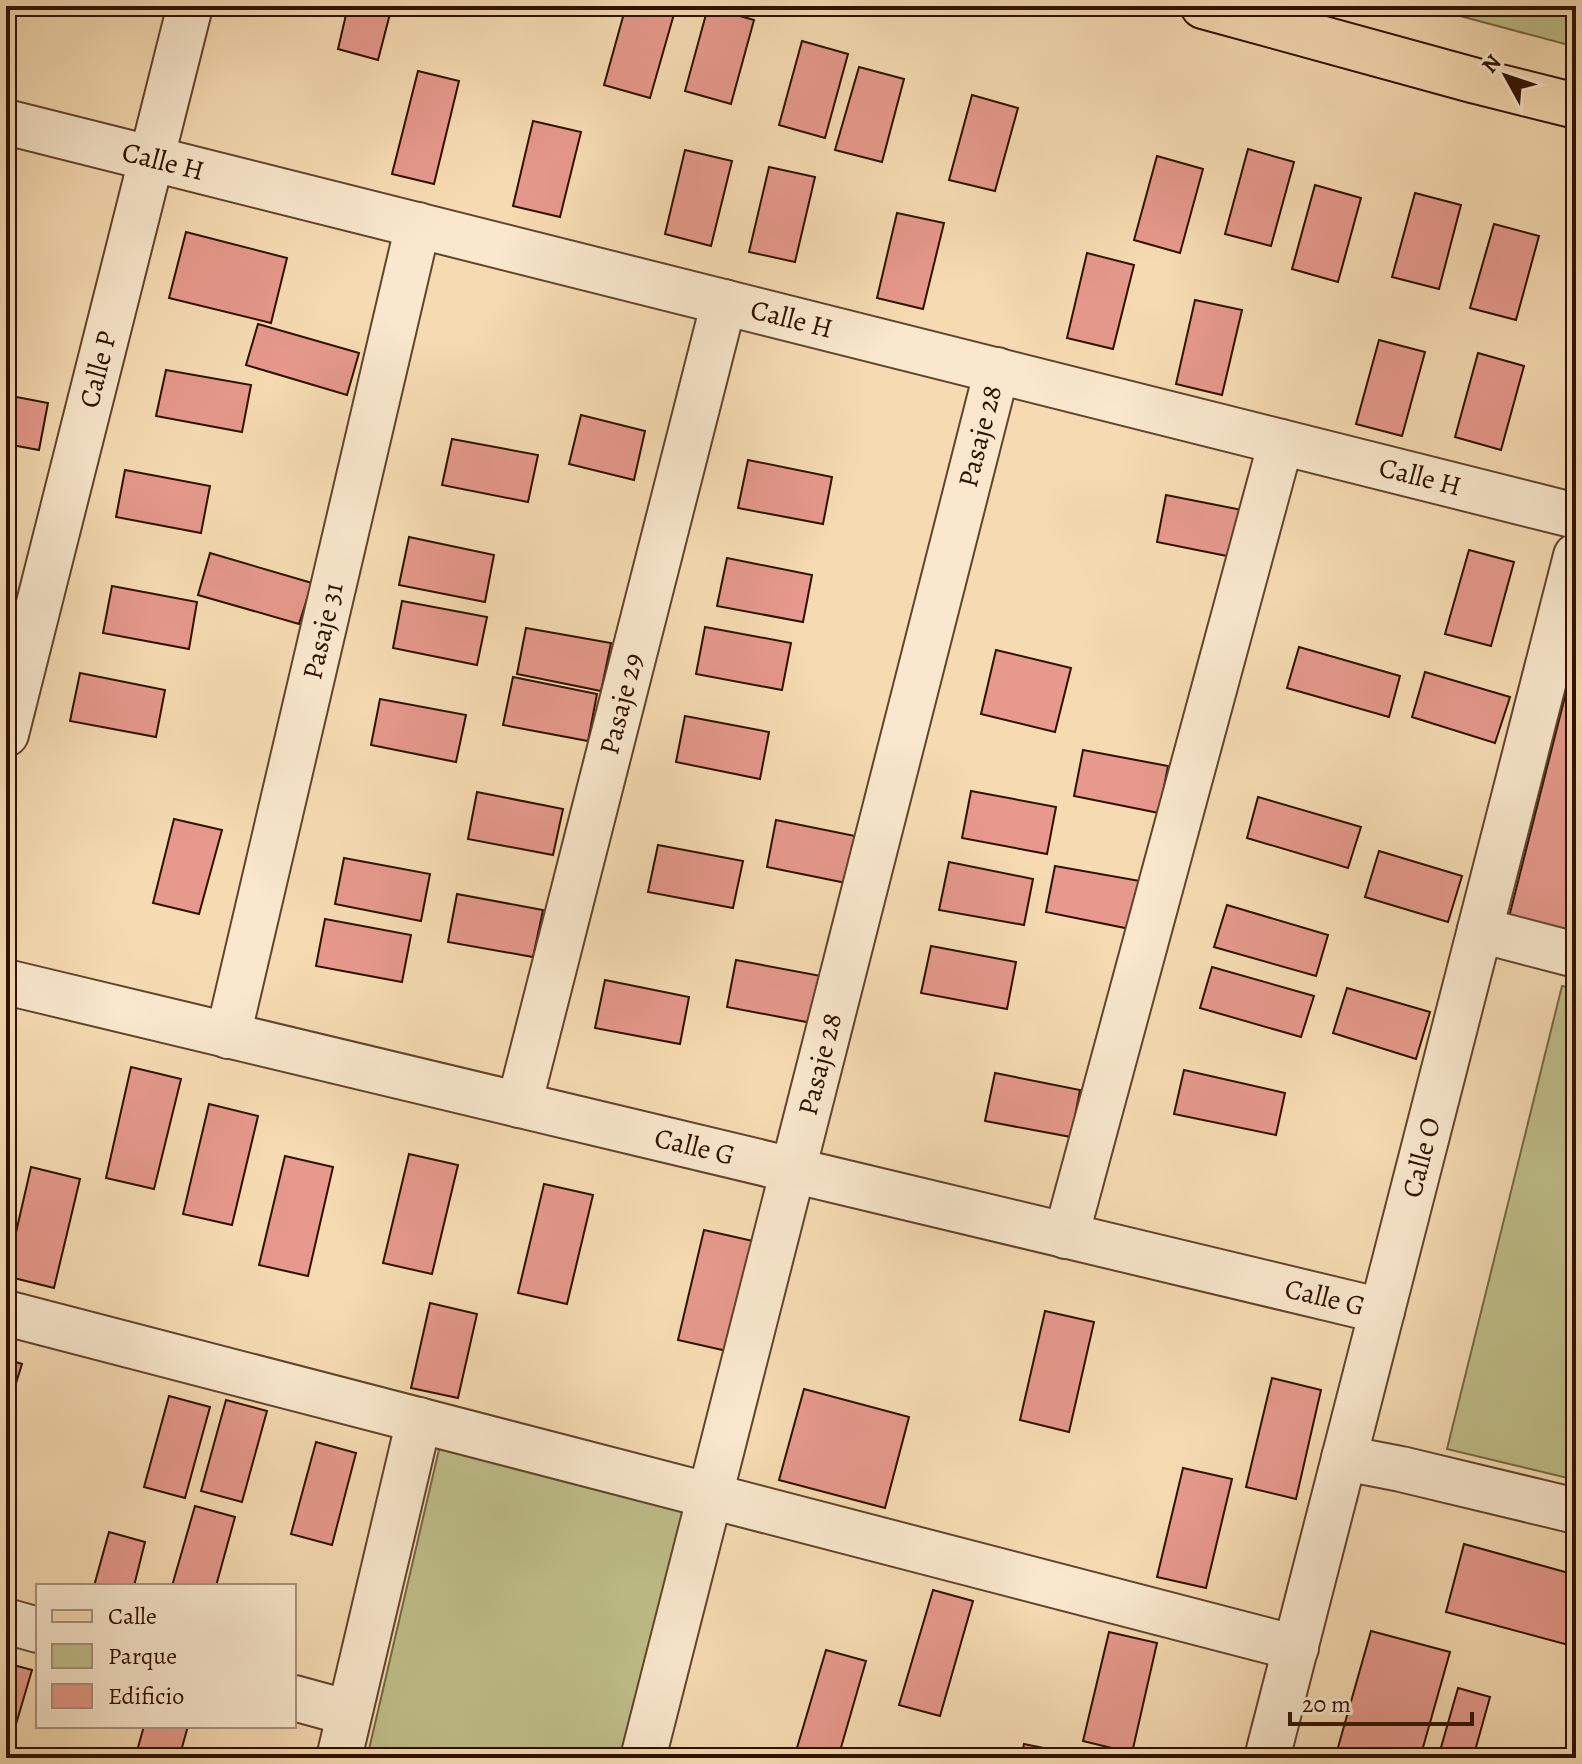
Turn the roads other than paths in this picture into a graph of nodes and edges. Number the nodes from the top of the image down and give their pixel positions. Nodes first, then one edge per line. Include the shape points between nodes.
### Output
1 (190, 6) edge
2 (1203, 6) edge
3 (1576, 106) edge
4 (6, 122) edge
5 (152, 159) junction
6 (418, 225) junction
7 (724, 302) junction
8 (997, 370) junction
9 (1281, 442) junction
10 (1576, 516) edge
11 (1576, 556) edge
12 (6, 734) edge
13 (1480, 930) junction
14 (1576, 955) edge
15 (6, 982) edge
16 (228, 1036) junction
17 (519, 1105) junction
18 (793, 1170) junction
19 (1066, 1236) junction
20 (1382, 1311) junction
21 (6, 1313) edge
22 (419, 1420) junction
23 (1344, 1458) junction
24 (710, 1496) junction
25 (1576, 1511) edge
26 (6, 1621) edge
27 (36, 1629) edge
28 (1296, 1648) junction
29 (296, 1699) edge
30 (349, 1713) junction
31 (339, 1758) edge
32 (643, 1758) edge
33 (1267, 1758) edge

1 - 5 street, Calle P
2 - 3 main road
4 - 5 street, Calle H
5 - 6 street, Calle H
5 - 12 street, Calle P
6 - 7 street, Calle H
6 - 16 street, Pasaje 31
7 - 8 street, Calle H
7 - 17 street, Pasaje 29
8 - 9 street, Calle H
8 - 18 street, Pasaje 28
9 - 10 street, Calle H
9 - 19 street
11 - 13 street, Calle O
13 - 14 street
13 - 20 street, Calle O
15 - 16 street, Calle G
16 - 17 street, Calle G
17 - 18 street, Calle G
18 - 19 street, Calle G
18 - 24 street, Pasaje 28
19 - 20 street, Calle G
20 - 23 street, Calle O
21 - 22 street
22 - 24 street
22 - 30 street
23 - 25 street
23 - 28 street, Calle O
24 - 28 street
24 - 32 street, Pasaje 28
26 - 27 street
28 - 33 street, Calle O
29 - 30 street
30 - 31 street

